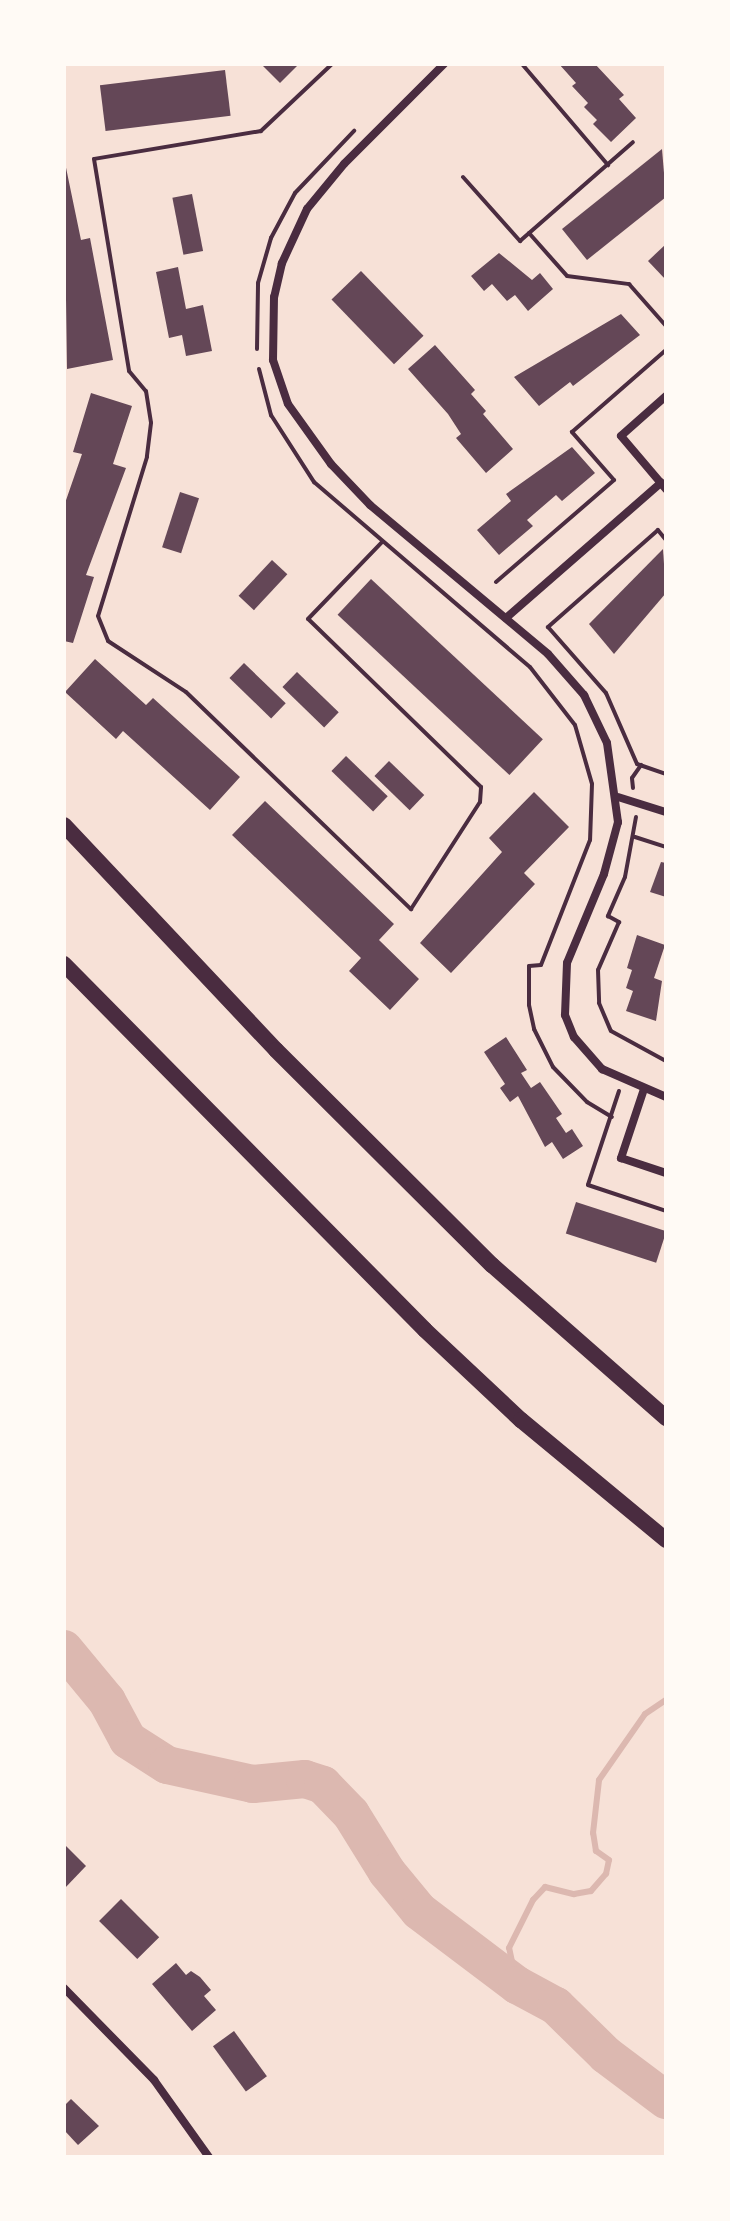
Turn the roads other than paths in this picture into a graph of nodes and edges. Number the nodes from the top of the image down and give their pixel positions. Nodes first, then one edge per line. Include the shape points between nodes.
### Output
1 (444, 64) edge
2 (666, 396) edge
3 (663, 486) edge
4 (506, 618) junction
5 (618, 797) junction
6 (666, 812) edge
7 (64, 825) edge
8 (64, 964) edge
9 (644, 1089) junction
10 (666, 1097) edge
11 (666, 1173) edge
12 (666, 1418) edge
13 (666, 1540) edge
14 (64, 1988) edge
15 (209, 2157) edge

1 - 4 street via 344,164 307,209 282,263 274,297 273,360 288,404 331,464 370,505
2 - 3 street via 621,436
3 - 4 street
4 - 5 street via 569,674 584,695 607,743
5 - 6 street
5 - 9 street via 613,847 567,963 565,1015 574,1037 594,1061 620,1081
7 - 12 main road via 276,1050 481,1254
8 - 13 main road via 425,1330 521,1420
9 - 10 street
9 - 11 street via 621,1158
14 - 15 street via 154,2080

